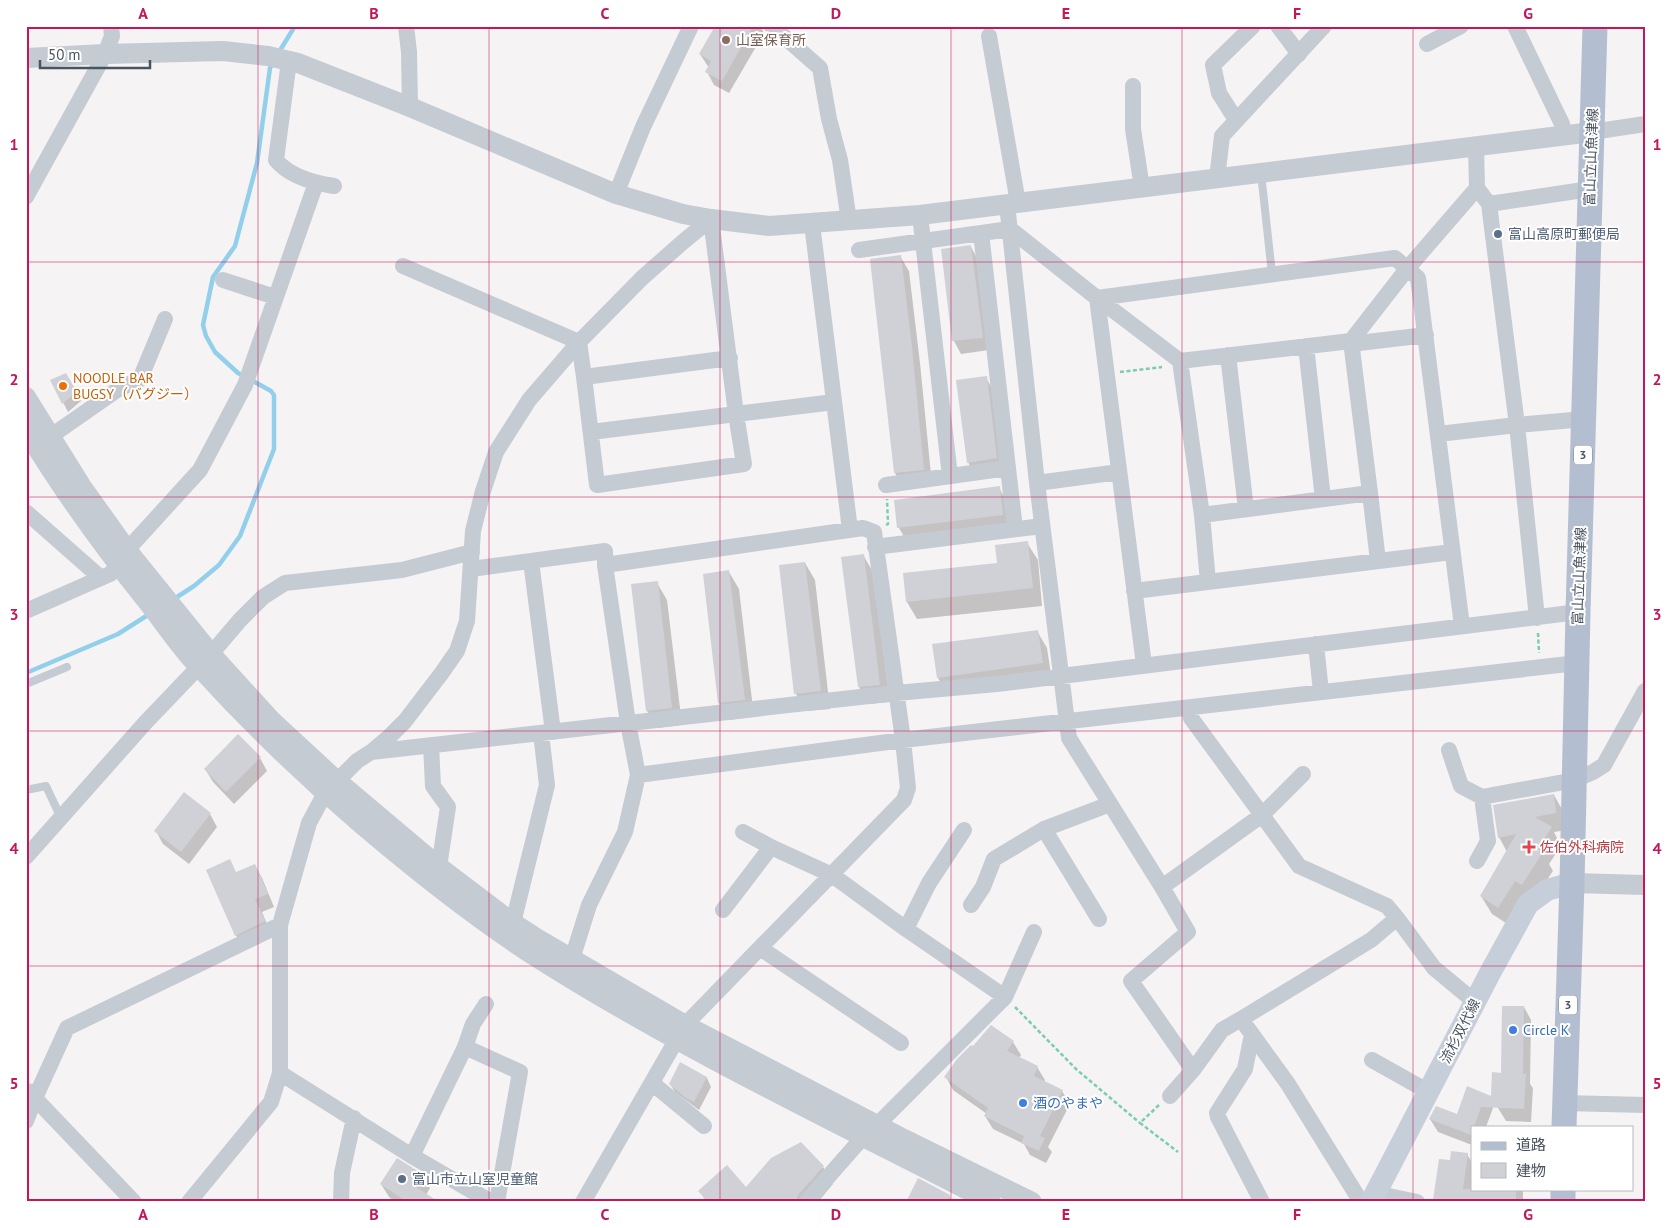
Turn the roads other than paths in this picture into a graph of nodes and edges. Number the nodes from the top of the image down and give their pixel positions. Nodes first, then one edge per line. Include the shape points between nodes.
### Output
1 (111, 26) edge
2 (406, 26) edge
3 (691, 26) edge
4 (772, 26) edge
5 (1253, 26) edge
6 (1278, 26) edge
7 (1324, 26) edge
8 (1461, 26) edge
9 (1514, 26) edge
10 (1595, 26) edge
11 (989, 36) dead end
12 (1427, 44) dead end
13 (105, 54) junction
14 (1299, 54) junction
15 (26, 58) edge
16 (289, 61) junction
17 (1133, 86) dead end
18 (410, 107) junction
19 (1236, 120) junction
20 (1645, 124) edge
21 (1592, 132) junction
22 (1565, 136) junction
23 (1476, 147) junction
24 (1261, 173) junction
25 (1217, 179) junction
26 (316, 183) junction
27 (334, 186) dead end
28 (1142, 188) junction
29 (1477, 188) junction
30 (1590, 189) junction
31 (616, 194) junction
32 (26, 197) edge
33 (1012, 204) junction
34 (1488, 204) junction
35 (920, 215) junction
36 (711, 219) junction
37 (849, 221) junction
38 (812, 224) junction
39 (1010, 229) junction
40 (981, 234) junction
41 (924, 242) junction
42 (859, 250) dead end
43 (403, 266) dead end
44 (1407, 269) junction
45 (1272, 274) junction
46 (223, 280) dead end
47 (275, 297) junction
48 (1097, 298) junction
49 (165, 319) dead end
50 (1426, 336) junction
51 (1351, 340) junction
52 (579, 342) junction
53 (1306, 346) junction
54 (1228, 355) junction
55 (730, 358) junction
56 (1180, 361) junction
57 (584, 377) junction
58 (26, 397) edge
59 (834, 402) junction
60 (736, 414) junction
61 (1584, 419) junction
62 (1517, 425) junction
63 (26, 430) edge
64 (591, 432) junction
65 (1438, 434) junction
66 (51, 436) junction
67 (1008, 468) junction
68 (1119, 472) junction
69 (950, 476) junction
70 (1037, 484) junction
71 (886, 485) road end
72 (1370, 493) junction
73 (1323, 499) junction
74 (1246, 509) junction
75 (26, 512) edge
76 (1202, 515) junction
77 (1042, 526) junction
78 (1015, 529) junction
79 (850, 530) junction
80 (875, 540) junction
81 (472, 552) junction
82 (1452, 552) junction
83 (123, 558) junction
84 (531, 561) junction
85 (1378, 561) junction
86 (605, 565) junction
87 (471, 569) junction
88 (101, 578) junction
89 (1208, 582) junction
90 (1134, 591) junction
91 (26, 611) edge
92 (1578, 612) junction
93 (1537, 618) junction
94 (1462, 626) junction
95 (1316, 644) junction
96 (205, 660) junction
97 (1577, 663) junction
98 (1144, 666) junction
99 (67, 667) dead end
100 (1062, 676) junction
101 (26, 684) edge
102 (1645, 691) edge
103 (1321, 692) junction
104 (896, 693) junction
105 (1189, 708) junction
106 (1067, 722) junction
107 (628, 723) junction
108 (547, 732) junction
109 (903, 740) junction
110 (431, 745) junction
111 (1449, 750) dead end
112 (371, 752) junction
113 (1303, 774) dead end
114 (638, 775) junction
115 (1575, 780) junction
116 (331, 787) junction
117 (26, 790) edge
118 (1482, 797) junction
119 (1110, 804) junction
120 (1262, 815) junction
121 (61, 818) junction
122 (1044, 829) junction
123 (964, 830) dead end
124 (743, 832) dead end
125 (771, 847) junction
126 (26, 857) edge
127 (1477, 861) dead end
128 (439, 867) junction
129 (832, 875) junction
130 (1572, 883) junction
131 (1645, 885) edge
132 (1162, 887) junction
133 (971, 905) dead end
134 (723, 910) dead end
135 (1397, 918) junction
136 (1099, 919) dead end
137 (512, 923) junction
138 (280, 925) junction
139 (906, 929) junction
140 (1034, 932) dead end
141 (760, 948) junction
142 (572, 959) junction
143 (1005, 997) junction
144 (1475, 1002) junction
145 (486, 1004) dead end
146 (1241, 1019) junction
147 (681, 1032) junction
148 (1252, 1034) junction
149 (901, 1043) dead end
150 (465, 1047) junction
151 (1372, 1060) dead end
152 (1194, 1070) junction
153 (280, 1073) junction
154 (652, 1083) junction
155 (1429, 1092) junction
156 (30, 1094) edge
157 (1170, 1096) road end
158 (1645, 1106) edge
159 (1564, 1115) edge
160 (354, 1118) junction
161 (26, 1121) edge
162 (704, 1126) dead end
163 (871, 1131) junction
164 (412, 1156) junction
165 (1369, 1199) edge
166 (194, 1200) edge
167 (134, 1202) edge
168 (341, 1202) edge
169 (491, 1202) edge
170 (496, 1202) edge
171 (584, 1202) edge
172 (806, 1202) edge
173 (991, 1202) edge
174 (1032, 1202) edge
175 (1262, 1202) edge
176 (1417, 1202) edge

1 - 13 street via 112,36
2 - 18 street
3 - 31 street via 643,127
4 - 37 street via 820,68 840,160
5 - 19 street via 1213,65 1219,93
6 - 14 street
7 - 14 street
8 - 12 street
9 - 22 street
10 - 21 main road, 富山立山魚津線 / 3
11 - 33 street
13 - 15 street
13 - 16 street via 223,51
13 - 32 street
14 - 19 street
16 - 18 street
16 - 26 street via 276,160 282,168
17 - 28 street via 1133,129
18 - 31 street
19 - 25 street via 1222,136
20 - 21 street
21 - 22 street
21 - 30 main road, 富山立山魚津線 / 3
22 - 23 street
23 - 24 street
23 - 29 street
24 - 25 street
24 - 45 lane
25 - 28 street
26 - 27 street
26 - 47 street
28 - 33 street
29 - 34 street
29 - 44 street
30 - 34 street
30 - 61 main road, 富山立山魚津線 / 3
31 - 36 street
33 - 35 street
33 - 39 street
34 - 62 street
35 - 37 street
35 - 41 street
36 - 38 street via 769,226
36 - 52 street via 642,278
36 - 55 street
37 - 38 street
38 - 59 street
39 - 40 street
39 - 48 street
39 - 70 street
40 - 41 street
40 - 67 street
41 - 42 street
41 - 69 street
43 - 52 street
44 - 45 street via 1395,258
44 - 50 street via 1418,278
44 - 51 street
45 - 48 street
46 - 47 street
47 - 83 street via 245,385 200,470
48 - 56 street
48 - 68 street
49 - 66 street via 140,379 117,390
50 - 51 street via 1359,343
50 - 65 street
51 - 53 street
51 - 72 street
52 - 57 street
52 - 81 street via 529,400 496,452 473,530
53 - 54 street
53 - 73 street
54 - 56 street
54 - 74 street
55 - 57 street
55 - 60 street
56 - 76 street
57 - 64 street
58 - 66 street
59 - 60 street
59 - 79 street
60 - 64 street
60 - 64 street via 744,464 597,485
61 - 62 street
61 - 92 main road, 富山立山魚津線 / 3
62 - 65 street
62 - 93 street
63 - 83 street via 46,464
65 - 82 street
66 - 83 street
67 - 69 street
67 - 78 street
68 - 70 street
68 - 90 street
69 - 71 street
70 - 77 street
72 - 73 street
72 - 85 street
73 - 74 street
74 - 76 street
75 - 88 street
76 - 89 street
77 - 78 street
77 - 100 street
78 - 80 street
79 - 80 street via 863,528
79 - 86 street
80 - 104 street
81 - 87 street
81 - 96 street via 402,570 284,583 263,597
82 - 85 street
82 - 94 street
83 - 88 street via 110,574
83 - 96 street
84 - 86 street via 604,550
84 - 87 street
84 - 108 street
85 - 89 street
86 - 107 street
87 - 112 street via 467,621 457,651 405,721
88 - 91 street
89 - 90 street
90 - 98 street
92 - 93 street
92 - 97 main road, 富山立山魚津線 / 3
93 - 94 street
94 - 95 street
95 - 98 street
95 - 103 street
96 - 116 street via 271,720
96 - 121 street
97 - 103 street
97 - 115 main road, 富山立山魚津線 / 3
98 - 100 street
99 - 101 lane
100 - 104 street
100 - 106 street
102 - 115 street via 1604,765
103 - 105 street
104 - 107 street
104 - 109 street
105 - 106 street
105 - 120 street via 1191,718
106 - 109 street
106 - 119 street via 1069,738
107 - 108 street
107 - 114 street
108 - 110 street
108 - 137 street via 547,784
109 - 114 street
109 - 129 street via 908,788 904,800
110 - 112 street
110 - 128 street via 434,786 448,808
111 - 118 street via 1461,786
112 - 116 street
113 - 120 street
114 - 142 street via 625,832 589,905
115 - 118 street
115 - 130 main road, 富山立山魚津線 / 3
116 - 128 street
116 - 138 street via 309,823
116 - 147 street via 402,859 530,953
117 - 121 lane via 46,786
118 - 127 street via 1488,841
119 - 122 street
119 - 132 street
120 - 132 street
120 - 135 street via 1299,866 1387,906
121 - 126 street
122 - 133 street via 994,859 983,887
122 - 136 street
123 - 139 street via 929,882
124 - 125 street
125 - 129 street
125 - 134 street
128 - 137 street
129 - 139 street
129 - 141 street
130 - 131 street
130 - 144 main road, 流杉双代線 via 1547,890 1528,904
130 - 159 main road, 富山立山魚津線 / 3
132 - 152 street via 1188,932 1130,980
135 - 144 street via 1434,968
135 - 146 street via 1371,940
137 - 142 street
138 - 153 street
138 - 156 street via 67,1028
139 - 143 street
140 - 143 street
141 - 147 street
141 - 149 street
142 - 147 street
143 - 163 street
144 - 155 main road, 流杉双代線
145 - 150 street via 473,1024
146 - 148 street
146 - 152 street via 1222,1030
147 - 154 street
147 - 163 street
148 - 165 street
148 - 175 street via 1245,1069 1217,1113
150 - 164 street
150 - 170 street via 520,1072
151 - 155 street
152 - 157 street
153 - 160 street
153 - 166 street via 271,1102
154 - 162 street
154 - 171 street
155 - 165 main road, 流杉双代線
156 - 161 street
156 - 167 street
158 - 159 street
160 - 164 street
160 - 168 street via 342,1173
163 - 172 street
163 - 173 street
163 - 174 street
164 - 169 street
165 - 176 street

